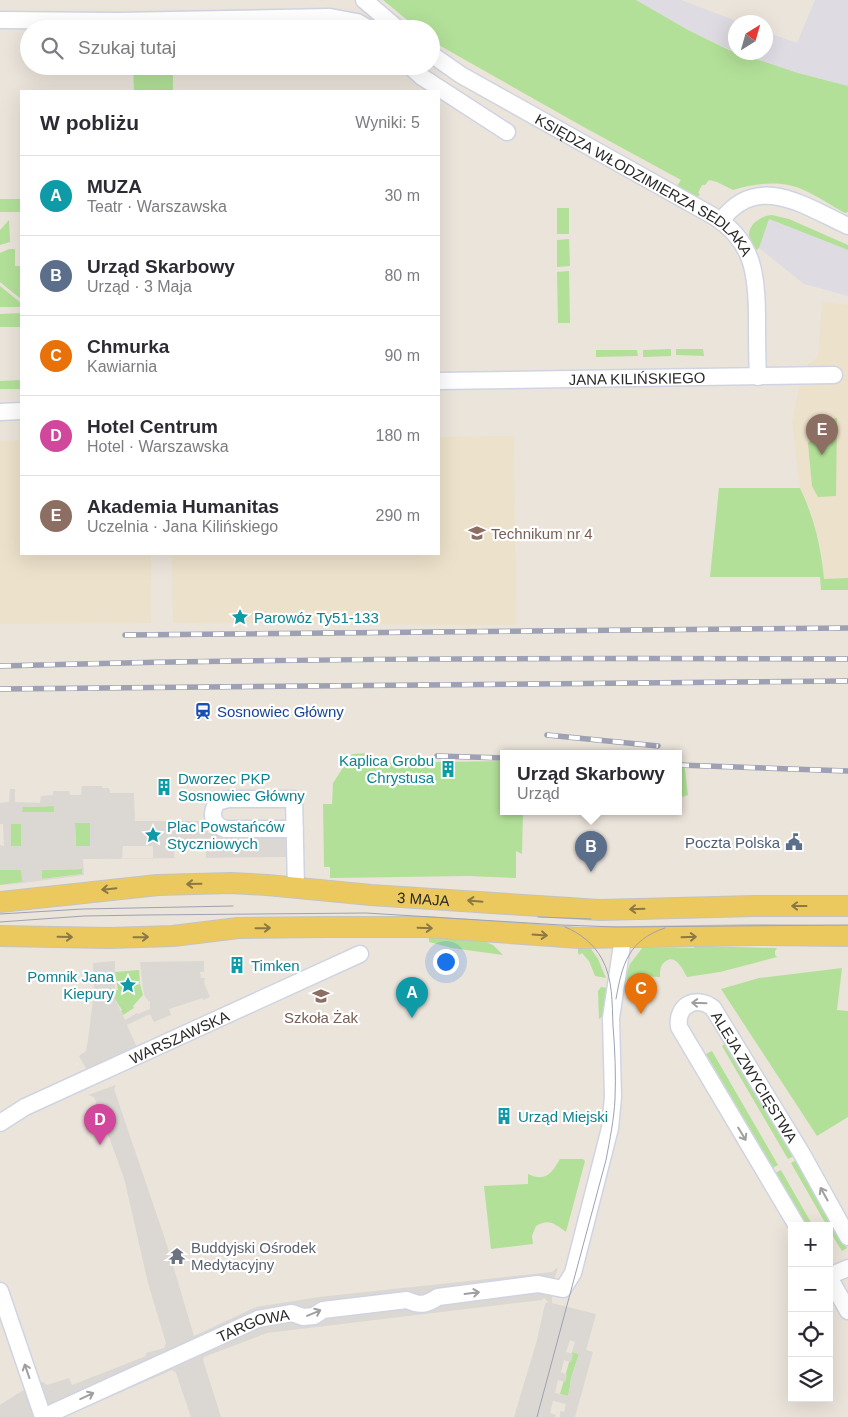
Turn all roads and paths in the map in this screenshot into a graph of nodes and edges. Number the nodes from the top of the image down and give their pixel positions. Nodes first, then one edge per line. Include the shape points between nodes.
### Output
1 (364, 0) edge
2 (0, 20) edge
3 (20, 20) edge
4 (170, 20) edge
5 (346, 20) edge
6 (387, 20) edge
7 (440, 61) edge
8 (420, 75) edge
9 (507, 132) dead end
10 (721, 221) junction
11 (848, 226) edge
12 (834, 375) dead end
13 (758, 376) junction
14 (440, 381) edge
15 (0, 412) edge
16 (20, 412) edge
17 (295, 829) junction
18 (296, 888) junction
19 (0, 902) edge
20 (848, 906) edge
21 (0, 936) edge
22 (848, 936) edge
23 (623, 938) junction
24 (360, 954) dead end
25 (0, 1122) edge
26 (795, 1222) edge
27 (848, 1237) edge
28 (848, 1268) edge
29 (833, 1275) edge
30 (833, 1284) edge
31 (0, 1291) edge
32 (848, 1311) edge
33 (43, 1417) edge

1 - 6 street
2 - 3 street
4 - 5 street via 330,17
7 - 10 street, KSIĘDZA WŁODZIMIERZA SEDLAKA via 461,76
8 - 9 street
10 - 11 street via 737,203 770,196 795,200
10 - 13 street, KSIĘDZA WŁODZIMIERZA SEDLAKA via 746,249 755,274
12 - 13 street, JANA KILIŃSKIEGO
13 - 14 street, JANA KILIŃSKIEGO
15 - 16 street
17 - 17 street via 294,799 228,799 217,802 212,816 225,829
17 - 18 street
18 -> 19 main road, 3 MAJA via 232,883 158,885
20 -> 18 main road, 3 MAJA via 600,910 371,896
21 -> 23 main road, 3 MAJA via 109,938 173,936 238,928 426,927
23 -> 22 main road, 3 MAJA
33 -> 23 street, TARGOWA via 192,1348 273,1315 314,1316 323,1310 406,1300 418,1305 428,1304 438,1297 538,1284 562,1290 573,1273 610,1128 613,1097 611,1018
24 - 25 street, WARSZAWSKA via 25,1106
27 -> 26 street, ALEJA ZWYCIĘSTWA via 802,1154 713,1008 702,1002 688,1004 679,1015 679,1027
28 - 29 street
30 - 32 street
33 -> 31 street

